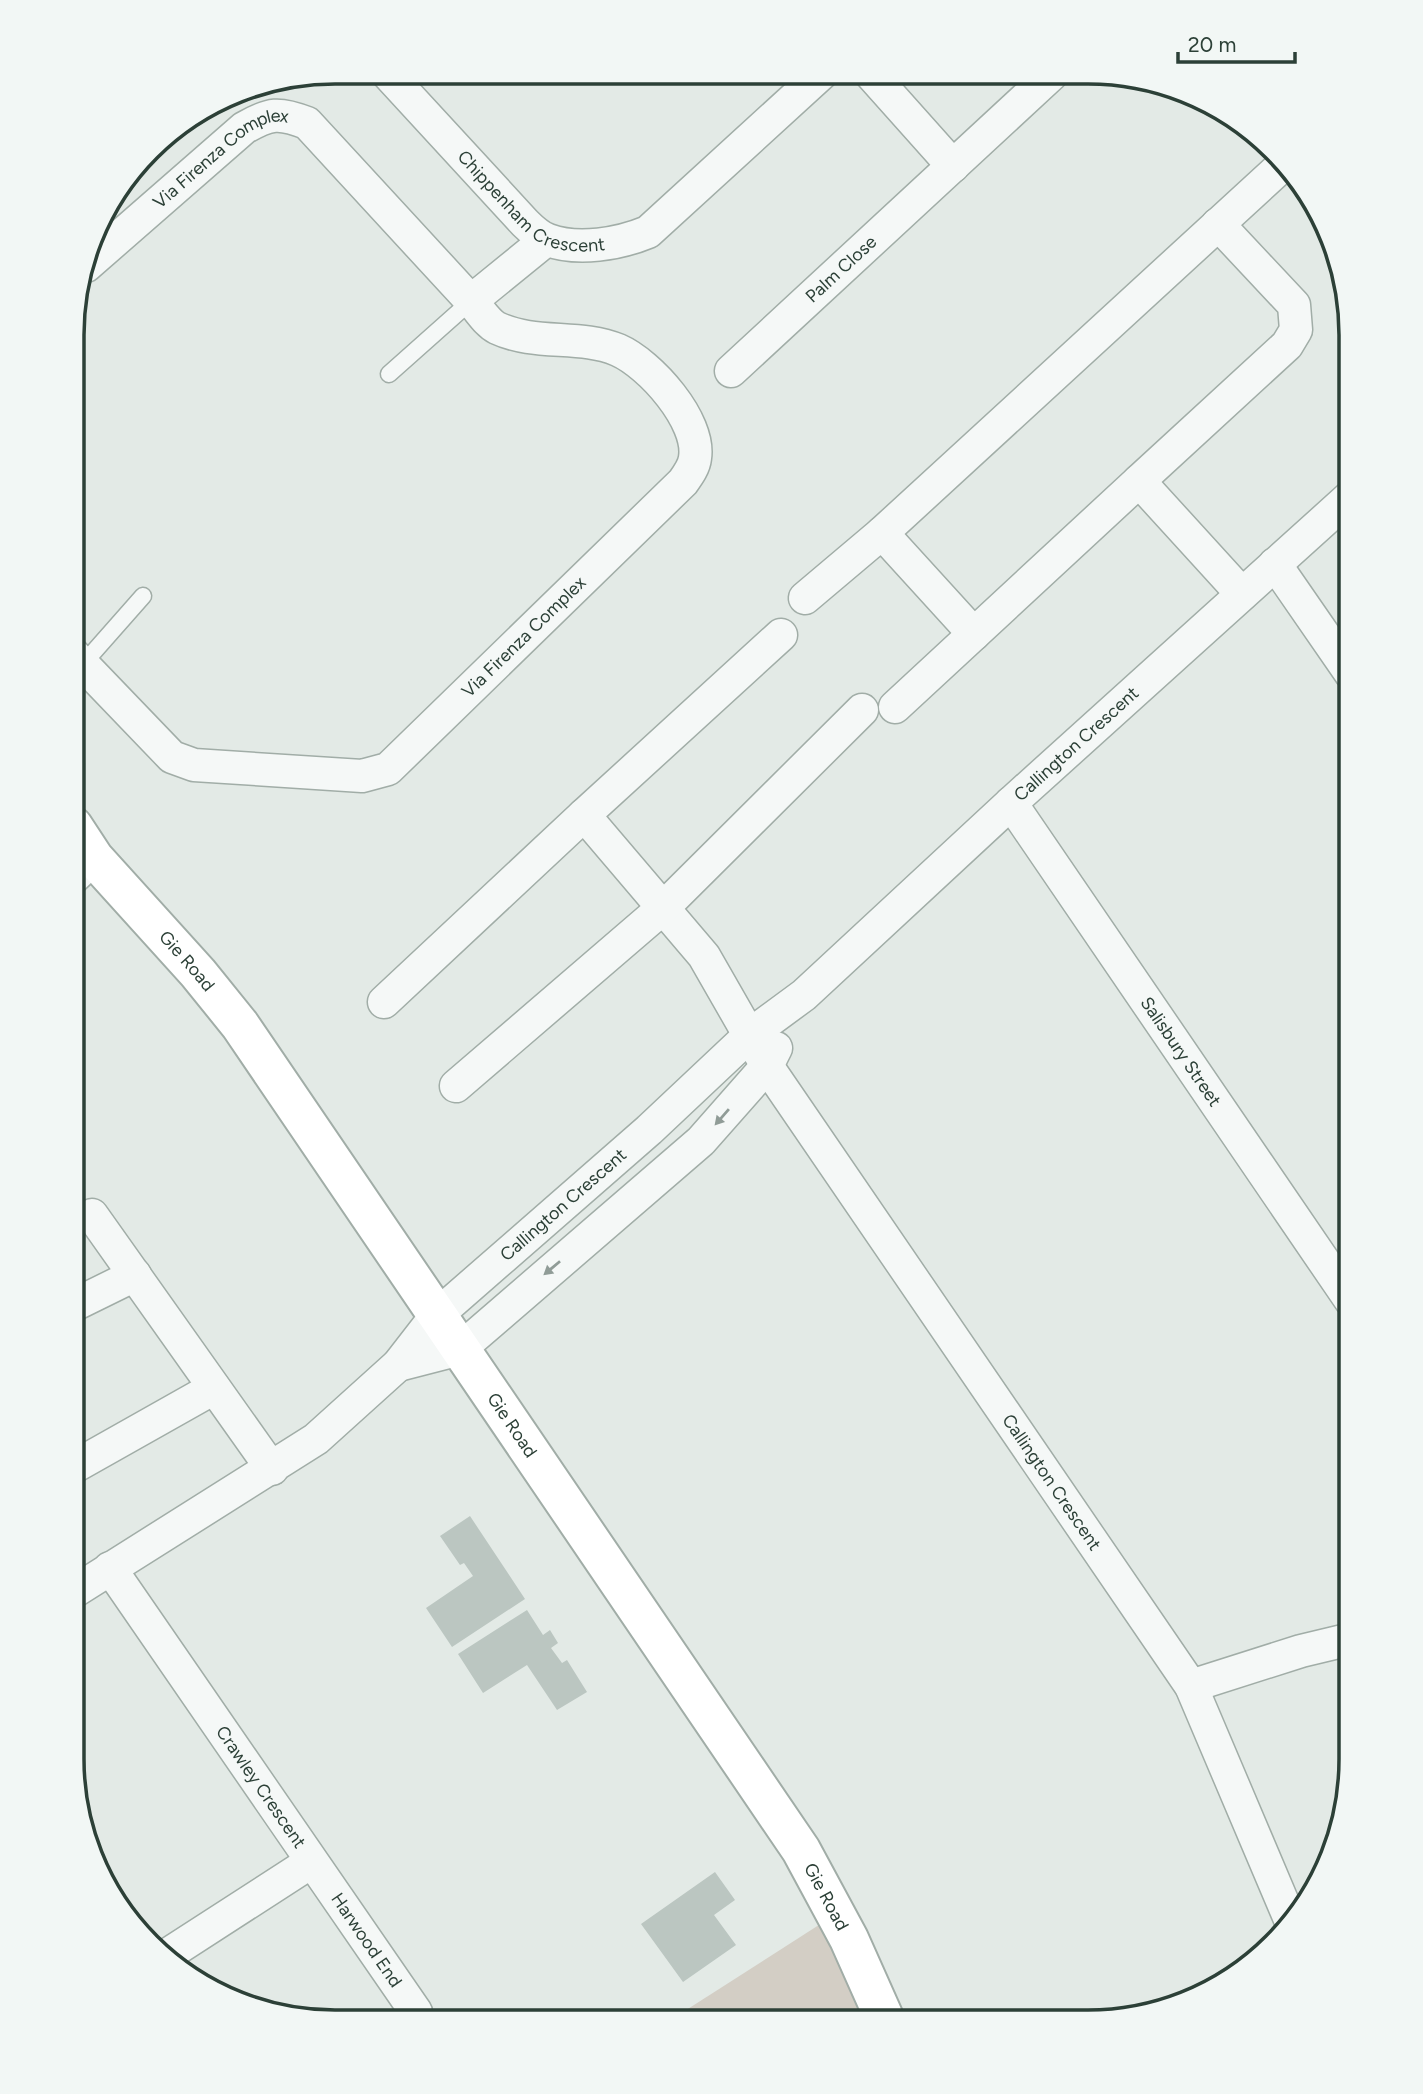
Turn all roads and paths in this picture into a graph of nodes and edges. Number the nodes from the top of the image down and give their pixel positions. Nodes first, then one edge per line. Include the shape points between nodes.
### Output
1 (397, 84) edge
2 (800, 84) edge
3 (880, 84) edge
4 (1041, 84) edge
5 (953, 166) junction
6 (1277, 170) edge
7 (1218, 224) junction
8 (547, 240) junction
9 (96, 257) edge
10 (471, 301) junction
11 (731, 371) dead end
12 (389, 374) dead end
13 (1139, 481) junction
14 (1339, 507) edge
15 (882, 533) junction
16 (1275, 564) junction
17 (1242, 594) junction
18 (143, 596) dead end
19 (805, 598) dead end
20 (974, 634) junction
21 (781, 635) dead end
22 (84, 653) edge
23 (1339, 657) edge
24 (84, 665) edge
25 (895, 707) dead end
26 (862, 710) dead end
27 (1011, 803) junction
28 (584, 815) junction
29 (84, 864) edge
30 (663, 908) junction
31 (804, 995) junction
32 (384, 1002) dead end
33 (751, 1034) junction
34 (767, 1066) junction
35 (456, 1086) dead end
36 (92, 1214) dead end
37 (135, 1275) junction
38 (1339, 1283) edge
39 (84, 1300) edge
40 (436, 1316) junction
41 (460, 1349) junction
42 (398, 1365) junction
43 (214, 1388) junction
44 (84, 1461) edge
45 (272, 1469) junction
46 (110, 1568) junction
47 (84, 1584) edge
48 (1339, 1643) edge
49 (1191, 1686) junction
50 (311, 1862) junction
51 (1287, 1912) edge
52 (173, 1951) edge
53 (415, 2010) edge
54 (881, 2010) edge

1 - 8 street, Chippenham Crescent via 524,223
2 - 8 street, Chippenham Crescent via 648,232 629,240 585,245
3 - 5 street
4 - 5 street, Palm Close
5 - 11 street, Palm Close
6 - 7 street
7 - 13 street via 1294,305 1296,330 1287,345
7 - 15 street
8 - 10 street
9 - 10 street, Via Firenza Complex via 244,128 263,117 284,114 307,123
10 - 12 lane
10 - 24 street, Via Firenza Complex via 495,327 526,337 576,340 618,350 647,369 685,415 694,435 695,457 683,482 388,769 362,776 194,765 172,757
13 - 17 street
13 - 20 street
14 - 16 street, Callington Crescent
15 - 19 street
15 - 20 street
16 - 17 street, Callington Crescent
16 - 23 street
17 - 27 street, Callington Crescent
18 - 22 lane
20 - 25 street
21 - 28 street
26 - 30 street
27 - 31 street, Callington Crescent
27 - 38 street, Salisbury Street
28 - 30 street
28 - 32 street
29 - 40 street, Gie Road via 198,973 240,1025
30 - 33 street via 704,956
30 - 35 street
31 - 33 street, Callington Crescent
31 - 34 street, Callington Crescent
33 - 34 street, Callington Crescent
33 - 40 street, Callington Crescent
34 -> 41 street, Callington Crescent via 701,1141
34 - 49 street, Callington Crescent
36 - 37 street
37 - 39 street
37 - 43 street
40 - 41 street, Gie Road
40 - 42 street
41 - 42 street
41 - 54 street, Gie Road via 801,1850
42 - 45 street via 316,1439
43 - 44 street
43 - 45 street
45 - 46 street
46 - 47 street
46 - 50 street, Crawley Crescent
48 - 49 street
49 - 51 street, Callington Crescent
50 - 52 street, Crawley Crescent
50 - 53 street, Harwood End

